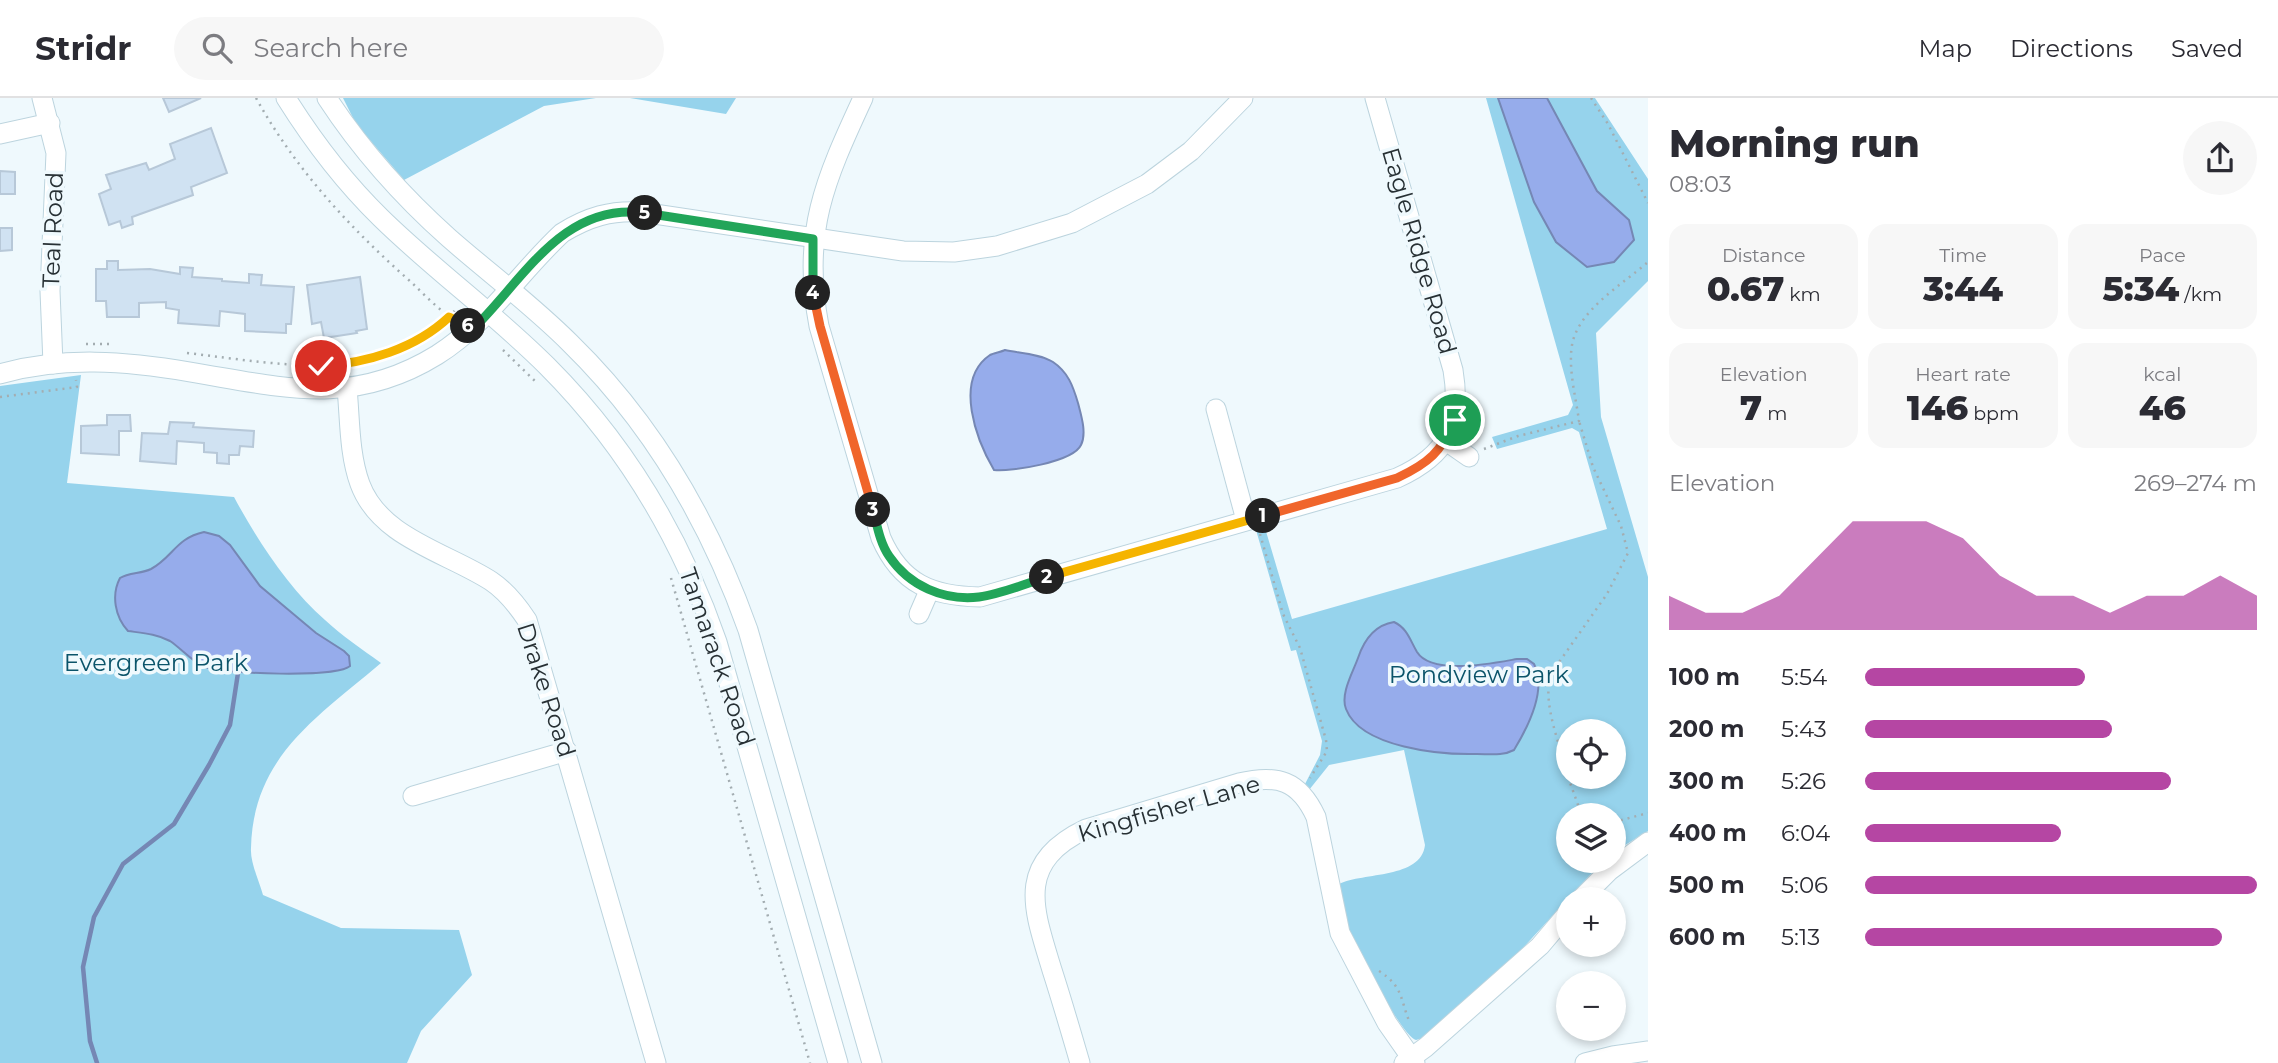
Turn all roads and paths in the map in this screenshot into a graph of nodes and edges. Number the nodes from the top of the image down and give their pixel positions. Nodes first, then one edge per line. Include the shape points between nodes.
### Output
1 (42, 98) edge
2 (256, 98) edge
3 (286, 98) edge
4 (327, 98) edge
5 (863, 98) edge
6 (1243, 98) edge
7 (1375, 98) edge
8 (1591, 98) edge
9 (50, 123) junction
10 (0, 134) edge
11 (1648, 203) edge
12 (813, 239) junction
13 (1648, 262) edge
14 (510, 289) junction
15 (490, 313) junction
16 (449, 317) junction
17 (473, 329) junction
18 (119, 345) dead end
19 (74, 347) dead end
20 (187, 353) dead end
21 (54, 364) junction
22 (0, 374) edge
23 (77, 387) dead end
24 (542, 387) dead end
25 (347, 388) junction
26 (0, 397) edge
27 (1216, 409) dead end
28 (1579, 421) junction
29 (1446, 441) junction
30 (1469, 457) joint
31 (1251, 519) junction
32 (669, 572) dead end
33 (929, 591) junction
34 (919, 614) dead end
35 (1556, 732) edge
36 (567, 751) junction
37 (1299, 792) junction
38 (413, 796) dead end
39 (1648, 813) edge
40 (1626, 819) edge
41 (1648, 842) edge
42 (1593, 887) edge
43 (1556, 927) edge
44 (1373, 967) dead end
45 (1411, 1027) dead end
46 (1648, 1051) edge
47 (1410, 1061) edge
48 (656, 1063) edge
49 (810, 1063) edge
50 (838, 1063) edge
51 (872, 1063) edge
52 (1080, 1063) edge
53 (1585, 1063) edge

1 - 9 street, Teal Road
2 - 16 path via 320,191 377,252
3 - 15 street, Tamarack Road via 304,128 380,218
4 - 14 street, Tamarack Road via 377,166 436,226
5 - 12 street, Eagle Ridge Road via 824,187
6 - 12 street via 1191,151 1147,184 1072,223 1038,235 954,252 903,251
7 - 29 street, Eagle Ridge Road via 1453,369 1458,396
8 - 11 path
9 - 10 street
9 - 21 street, Teal Road via 56,153 50,291
12 - 14 street via 641,212 610,212 562,233
12 - 33 street, Eagle Ridge Road via 813,292 820,326 881,538 888,556
13 - 28 path via 1579,326 1571,365
14 - 15 street
14 - 51 street, Tamarack Road via 570,342 619,396 663,456 709,536 748,630
15 - 17 street
15 - 50 street, Tamarack Road via 547,366 605,431 643,484 690,573 727,672
16 - 17 path
16 - 20 path via 416,340 345,365 303,366
17 - 24 path via 494,341
17 - 25 street via 407,371
18 - 19 path
21 - 22 street
21 - 25 street via 139,365 288,389
23 - 26 path
25 - 36 street, Drake Road via 355,466 368,500 394,527 490,581 517,605 533,635
27 - 31 street
28 - 30 path via 1518,436
28 - 35 path via 1628,554 1607,594 1550,675 1549,706
29 - 30 street
29 - 31 street, Eagle Ridge Road via 1433,457 1397,478
31 - 33 street, Eagle Ridge Road via 980,597
31 - 37 path via 1283,614 1300,648 1326,740 1322,763
32 - 49 path
33 - 34 street
36 - 38 street
36 - 48 street, Drake Road
37 - 47 street, Kingfisher Lane via 1316,817 1340,933
37 - 52 street, Kingfisher Lane via 1277,779 1239,783 1086,830 1067,838 1049,856 1033,900
39 - 40 path
41 - 42 street
43 - 47 street
44 - 45 path via 1393,980
46 - 53 street

